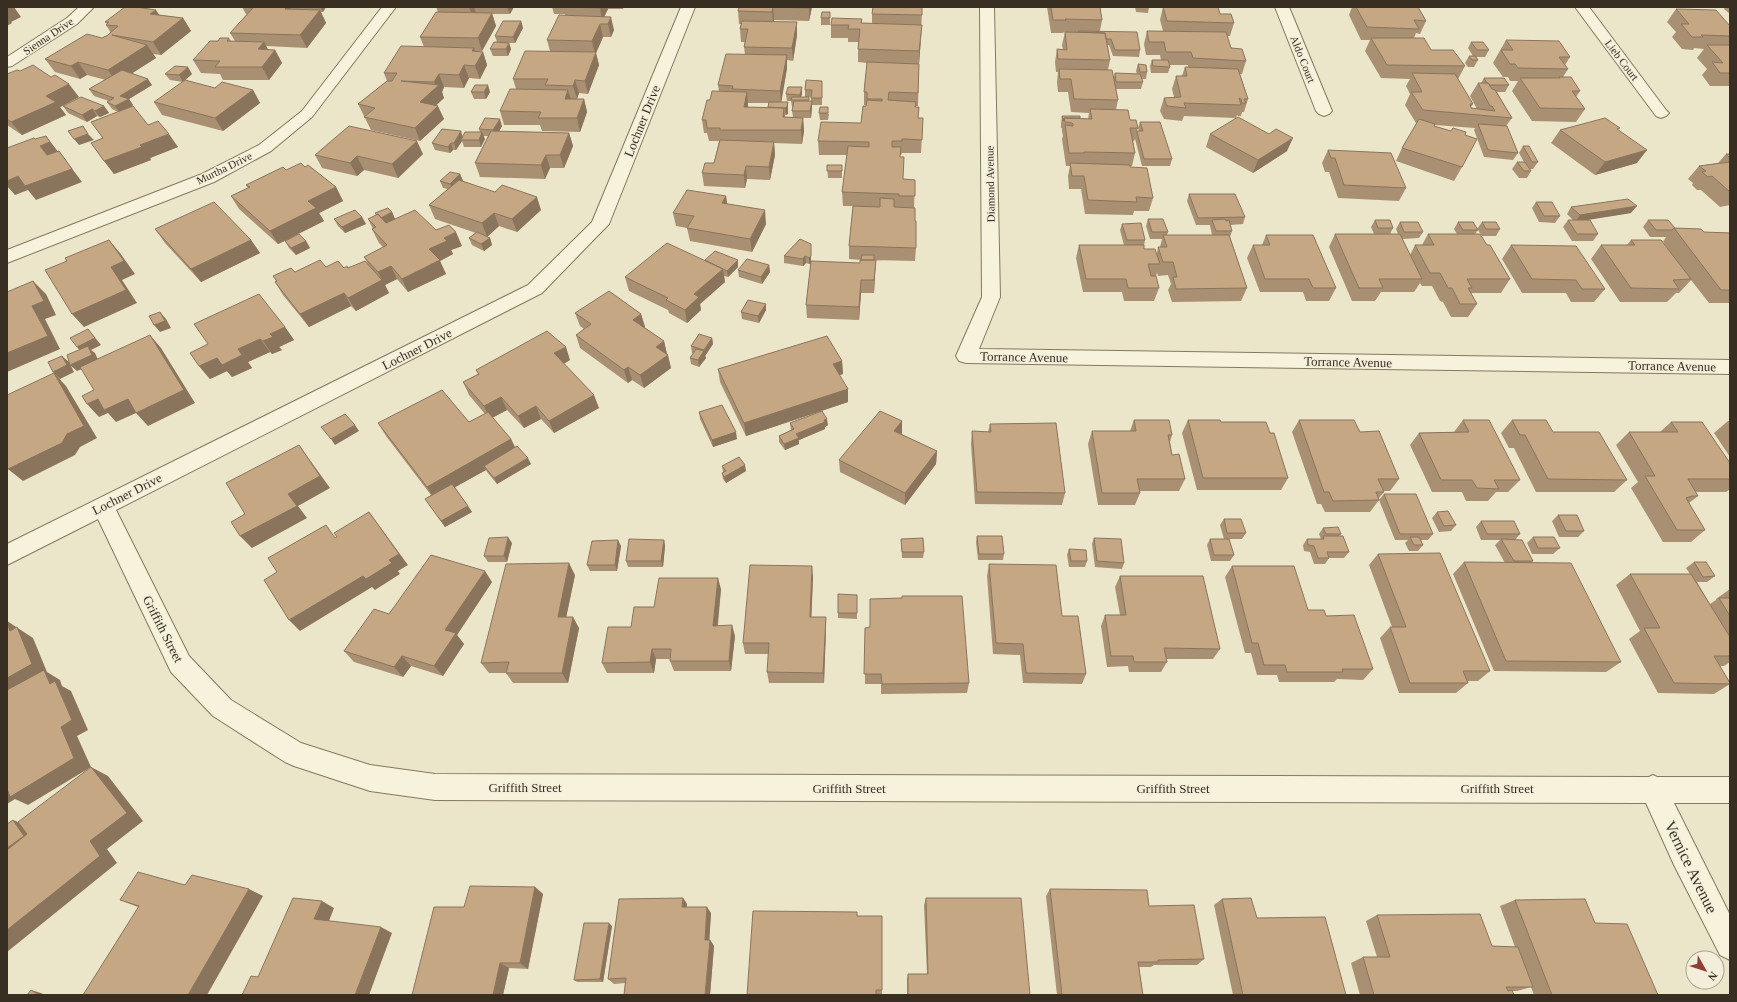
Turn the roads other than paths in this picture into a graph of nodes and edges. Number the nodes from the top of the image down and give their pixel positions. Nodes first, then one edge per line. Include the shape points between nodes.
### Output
1 (87, 7) edge
2 (389, 7) edge
3 (688, 7) edge
4 (987, 7) edge
5 (1282, 7) edge
6 (1582, 7) edge
7 (7, 63) edge
8 (1324, 112) dead end
9 (1661, 113) dead end
10 (7, 257) edge
11 (966, 356) joint
12 (1730, 367) edge
13 (103, 506) junction
14 (7, 555) edge
15 (1653, 788) junction
16 (1730, 790) edge
17 (1730, 945) edge

1 - 7 street, Sienna Drive via 72,21
2 - 10 street, Murtha Drive via 307,114 265,148 208,178
3 - 13 street, Lochner Drive via 600,224 535,289
4 - 11 street, Diamond Avenue via 991,297
5 - 8 street, Aldo Court
6 - 9 street, Lieb Court
11 - 12 street, Torrance Avenue
13 - 14 street, Lochner Drive
13 - 15 street, Griffith Street via 180,664 222,708 294,753 370,778 435,787
15 - 16 street, Griffith Street
15 - 17 street, Vernice Avenue

